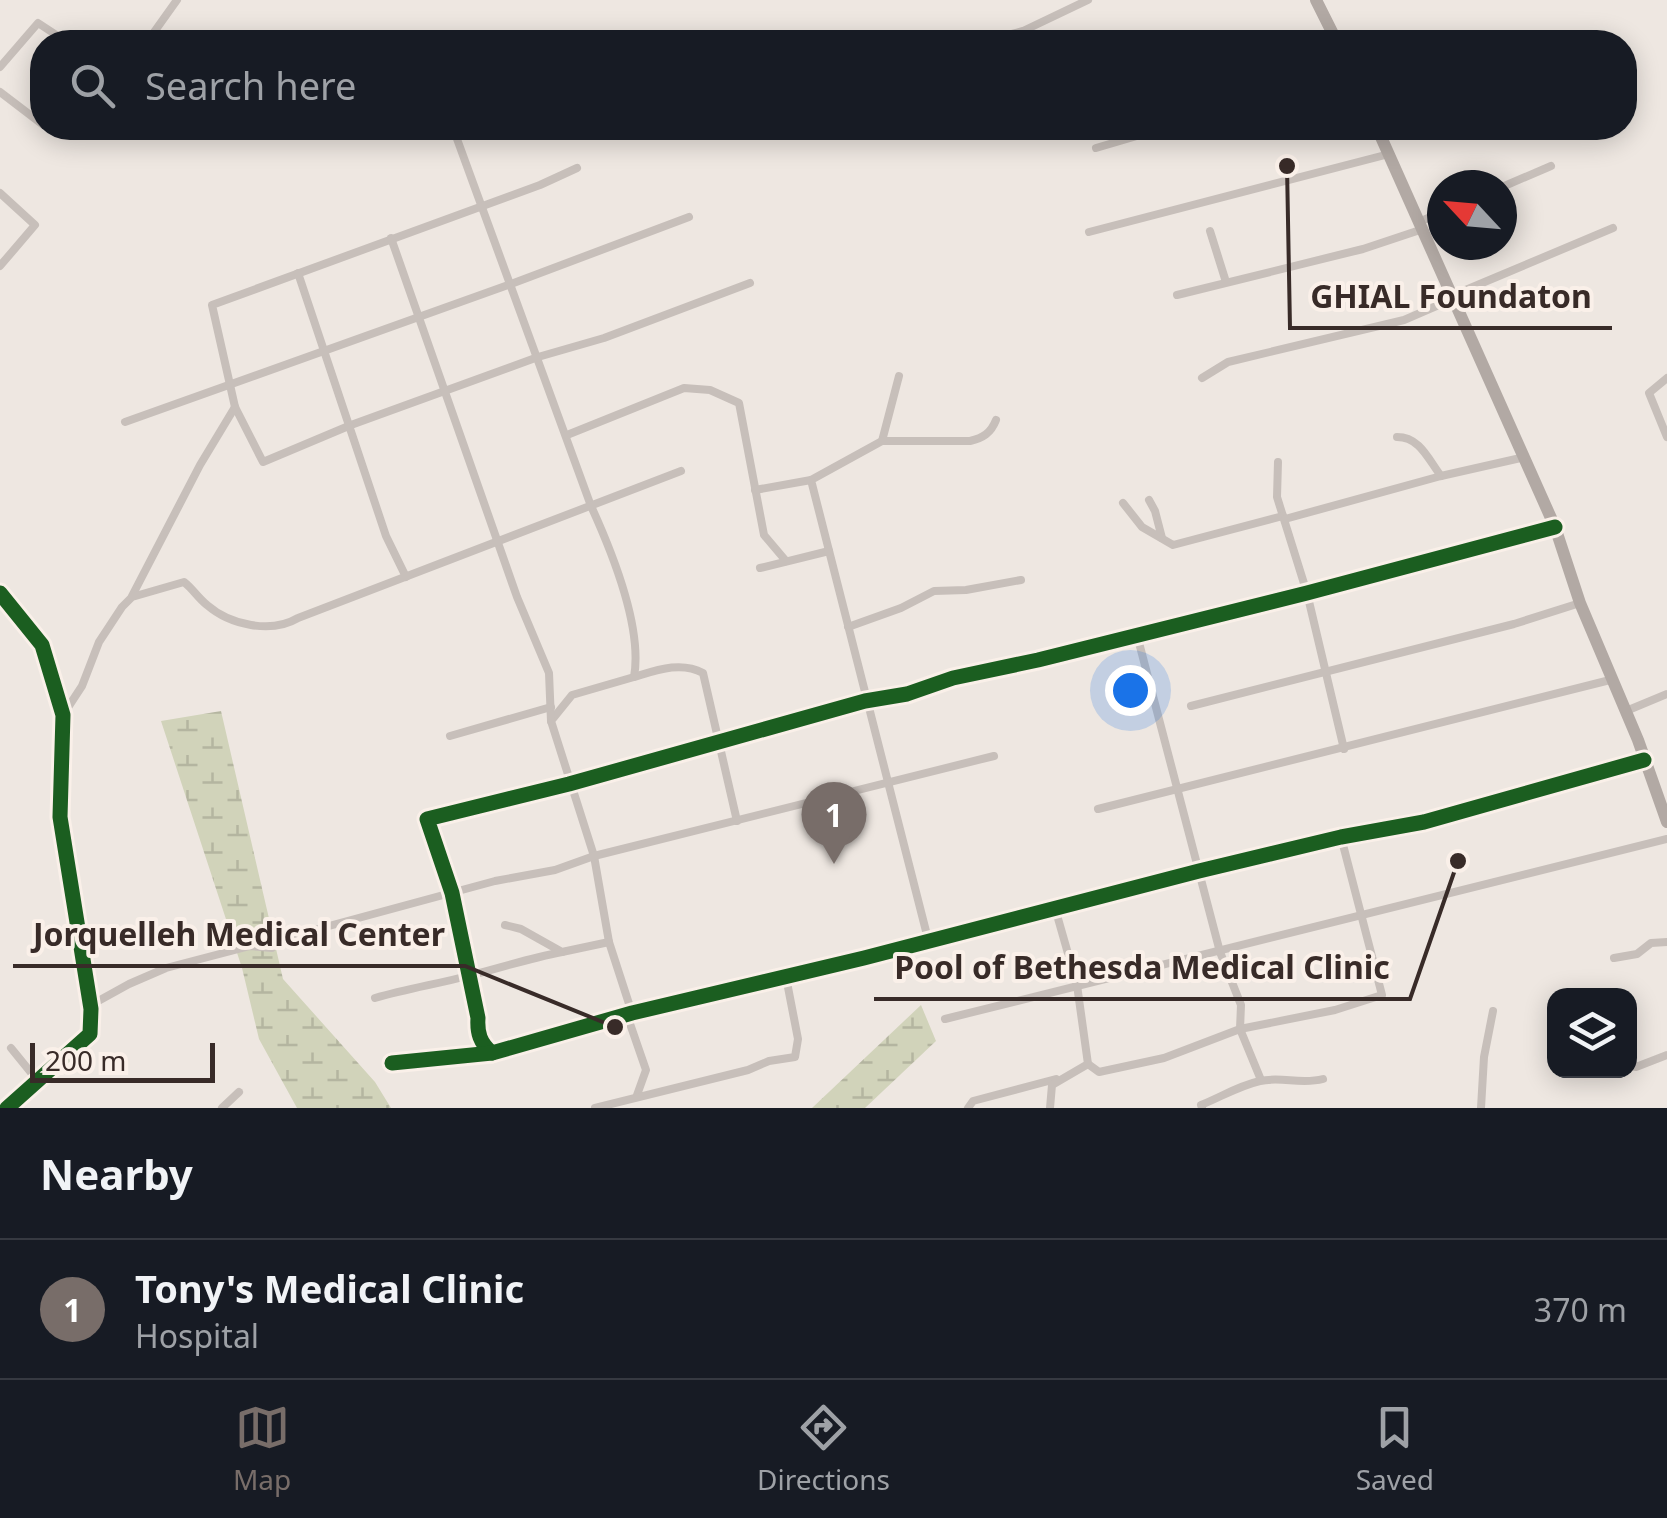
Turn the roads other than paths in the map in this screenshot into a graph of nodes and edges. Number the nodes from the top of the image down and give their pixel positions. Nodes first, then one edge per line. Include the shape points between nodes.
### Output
1 (177, 0) edge
2 (1088, 0) edge
3 (1316, 0) edge
4 (156, 30) edge
5 (1024, 30) edge
6 (1331, 30) edge
7 (30, 32) edge
8 (0, 67) edge
9 (0, 92) edge
10 (30, 115) edge
11 (458, 140) edge
12 (1123, 140) edge
13 (1383, 140) edge
14 (1096, 148) dead end
15 (1389, 154) junction
16 (1551, 166) dead end
17 (577, 168) dead end
18 (1517, 181) edge
19 (0, 193) edge
20 (482, 205) junction
21 (689, 216) dead end
22 (1427, 222) edge
23 (1421, 226) junction
24 (1613, 228) dead end
25 (1089, 232) dead end
26 (1210, 232) dead end
27 (391, 238) junction
28 (0, 266) edge
29 (298, 273) junction
30 (1226, 282) junction
31 (750, 283) dead end
32 (511, 284) junction
33 (1178, 295) dead end
34 (1455, 298) junction
35 (417, 316) junction
36 (323, 350) junction
37 (538, 357) junction
38 (899, 376) dead end
39 (1202, 378) dead end
40 (1667, 378) edge
41 (230, 384) junction
42 (444, 392) junction
43 (236, 407) junction
44 (996, 420) dead end
45 (125, 422) dead end
46 (352, 425) junction
47 (567, 434) junction
48 (1397, 437) dead end
49 (1667, 437) edge
50 (882, 441) junction
51 (1525, 458) junction
52 (1278, 462) dead end
53 (681, 472) dead end
54 (1441, 476) junction
55 (811, 480) junction
56 (756, 490) junction
57 (1148, 500) dead end
58 (1123, 503) dead end
59 (591, 506) junction
60 (1284, 518) junction
61 (1555, 526) junction
62 (1162, 538) junction
63 (498, 542) junction
64 (829, 550) junction
65 (786, 561) junction
66 (760, 568) dead end
67 (406, 577) junction
68 (1021, 580) dead end
69 (0, 593) edge
70 (1308, 593) junction
71 (132, 597) junction
72 (1580, 603) junction
73 (848, 627) junction
74 (1137, 635) junction
75 (1324, 673) junction
76 (634, 678) junction
77 (1610, 680) junction
78 (1667, 694) edge
79 (865, 701) junction
80 (551, 706) junction
81 (1191, 706) dead end
82 (1626, 711) junction
83 (63, 715) junction
84 (551, 720) junction
85 (450, 736) dead end
86 (721, 741) junction
87 (1344, 748) junction
88 (994, 756) dead end
89 (1644, 760) junction
90 (888, 781) junction
91 (568, 784) junction
92 (1177, 792) junction
93 (1098, 809) dead end
94 (737, 820) junction
95 (1667, 822) edge
96 (1341, 837) junction
97 (1667, 839) edge
98 (594, 856) junction
99 (1199, 871) junction
100 (452, 894) junction
101 (1055, 908) junction
102 (1361, 917) junction
103 (504, 925) dead end
104 (928, 939) junction
105 (609, 942) junction
106 (1667, 942) edge
107 (562, 952) junction
108 (1220, 952) junction
109 (1614, 958) dead end
110 (468, 976) junction
111 (786, 977) junction
112 (1077, 985) junction
113 (374, 998) dead end
114 (91, 1006) junction
115 (1493, 1011) dead end
116 (630, 1014) junction
117 (945, 1019) dead end
118 (1240, 1030) junction
119 (12, 1048) dead end
120 (492, 1053) junction
121 (1667, 1055) edge
122 (392, 1063) dead end
123 (1088, 1064) junction
124 (1637, 1067) edge
125 (646, 1070) junction
126 (1058, 1079) junction
127 (1323, 1079) dead end
128 (37, 1080) junction
129 (1261, 1080) junction
130 (662, 1091) junction
131 (239, 1092) dead end
132 (637, 1095) junction
133 (7, 1108) edge
134 (222, 1108) edge
135 (595, 1108) edge
136 (968, 1108) edge
137 (1050, 1108) edge
138 (1202, 1108) edge
139 (1480, 1108) edge

1 - 4 street
2 - 5 street
3 - 6 highway
7 - 8 street
9 - 10 street
11 - 20 street
12 - 14 street
13 - 15 highway
15 - 23 highway
15 - 25 street
16 - 18 street
17 - 20 street
19 - 28 street via 35,225
20 - 27 street
20 - 32 street
21 - 32 street
22 - 23 street
23 - 30 street via 1363,249
23 - 34 highway
24 - 34 street
26 - 30 street
27 - 29 street
27 - 35 street
29 - 36 street
29 - 41 street via 212,305
30 - 33 street
31 - 37 street
32 - 35 street
32 - 37 street
34 - 39 street via 1404,320 1228,362
34 - 51 highway
35 - 36 street
35 - 42 street
36 - 41 street
36 - 46 street
37 - 42 street
37 - 47 street
38 - 50 street
40 - 49 street via 1649,393
41 - 43 street
41 - 45 street
42 - 46 street
42 - 63 street
43 - 46 street via 263,462
43 - 71 street
44 - 50 street via 982,438 970,441
46 - 67 street via 386,536
47 - 56 street via 684,388 710,390 738,403
47 - 59 street
48 - 54 street via 1422,448
50 - 55 street
51 - 54 street
51 - 61 highway
52 - 60 street
53 - 59 street
54 - 60 street
55 - 56 street
55 - 64 street
56 - 65 street via 764,534
57 - 62 street
58 - 62 street via 1142,527
59 - 63 street
59 - 76 street via 616,560 638,657
60 - 62 street via 1184,544
60 - 70 street
61 - 70 street
61 - 72 highway
63 - 67 street
63 - 80 street via 548,674
64 - 65 street
64 - 73 street
65 - 66 street
67 - 71 street via 267,628 215,611 184,582
68 - 73 street via 934,591
69 - 83 street via 42,645
70 - 74 street
70 - 75 street
71 - 83 street via 99,642
72 - 75 street
72 - 77 highway
73 - 79 street
74 - 79 street
74 - 92 street
75 - 81 street
75 - 87 street
76 - 84 street via 572,695
76 - 86 street via 675,666 703,672
77 - 82 highway
77 - 87 street
78 - 82 street
79 - 86 street
79 - 90 street
80 - 84 street
80 - 85 street
82 - 89 highway
83 - 114 street via 60,817
84 - 91 street
86 - 91 street
86 - 94 street
87 - 92 street
88 - 90 street
89 - 95 highway
89 - 96 street via 1424,822
90 - 94 street
90 - 104 street
91 - 98 street
91 - 100 street via 427,819
92 - 93 street
92 - 99 street
94 - 98 street
96 - 99 street
96 - 102 street
97 - 102 street
98 - 100 street
98 - 105 street
99 - 101 street
99 - 108 street
100 - 110 street
100 - 114 street via 282,939 272,948 250,946 166,968
101 - 104 street
101 - 112 street
102 - 108 street
102 - 118 street via 1382,996
103 - 107 street
104 - 111 street
105 - 107 street
105 - 116 street
106 - 109 street
107 - 110 street
108 - 112 street
108 - 118 street via 1241,1005
110 - 113 street
110 - 120 street via 477,1030
111 - 116 street
111 - 130 street via 798,1038 795,1058
112 - 117 street
112 - 123 street
114 - 128 street via 90,1034
115 - 139 street
116 - 120 street
116 - 125 street
118 - 123 street via 1164,1058 1099,1072
118 - 129 street
119 - 128 street
120 - 122 street
121 - 124 street
123 - 126 street
125 - 130 street
125 - 132 street
126 - 136 street via 1003,1091
126 - 137 street
127 - 129 street
128 - 133 street
129 - 138 street via 1224,1092
130 - 132 street
131 - 134 street
132 - 135 street

